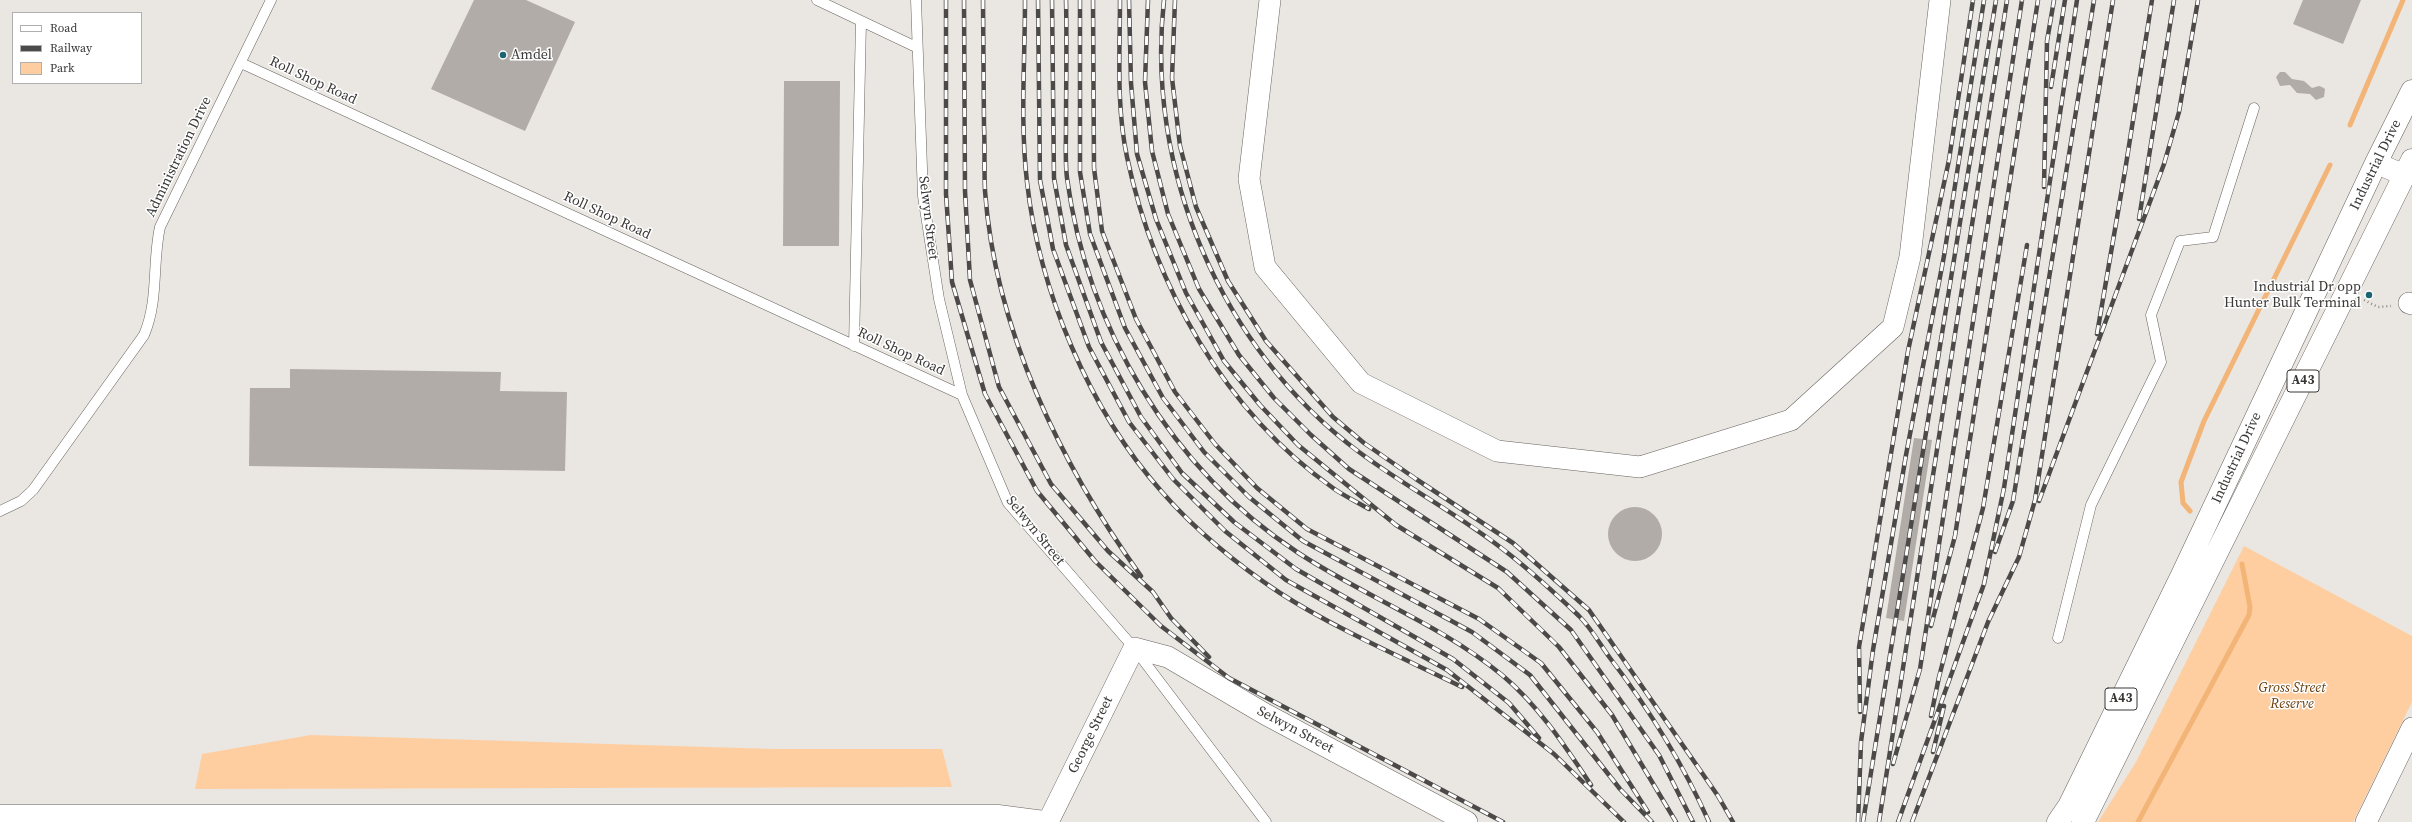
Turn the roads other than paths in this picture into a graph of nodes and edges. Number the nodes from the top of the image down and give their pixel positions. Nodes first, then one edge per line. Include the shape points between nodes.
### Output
1 (271, 0) edge
2 (817, 0) edge
3 (916, 0) edge
4 (1270, 0) edge
5 (1940, 0) edge
6 (861, 21) junction
7 (916, 47) junction
8 (241, 63) junction
9 (2412, 91) edge
10 (2254, 108) dead end
11 (2376, 163) junction
12 (2408, 168) edge
13 (854, 346) junction
14 (962, 395) junction
15 (0, 511) edge
16 (2058, 638) dead end
17 (1134, 648) junction
18 (2412, 728) edge
19 (0, 816) edge
20 (1044, 822) edge
21 (1048, 822) edge
22 (1266, 822) edge
23 (1467, 822) edge
24 (2058, 822) edge
25 (2083, 822) edge
26 (2366, 822) edge

1 - 8 lane, Administration Drive
2 - 6 lane
3 - 7 lane, Selwyn Street
4 - 5 street via 1249,179 1265,267 1361,383 1497,451 1640,467 1791,420 1893,327 1910,257
6 - 7 lane
6 - 13 lane
7 - 14 lane, Selwyn Street via 923,196 939,299
8 - 13 lane, Roll Shop Road
8 - 15 lane, Administration Drive via 160,227 155,248 154,302 151,320 144,334 33,490 21,502
9 - 11 highway, Industrial Drive / A43
10 - 16 lane via 2213,237 2180,241 2151,315 2161,362 2092,505
11 - 12 street
11 - 24 highway, Industrial Drive / A43 via 2182,575 2072,799
12 - 25 highway, Industrial Drive / A43
13 - 14 lane, Roll Shop Road
14 - 17 lane, Selwyn Street via 1008,503
17 - 21 street, George Street
17 - 22 lane
17 - 23 street, Selwyn Street via 1168,657 1265,714
18 - 26 street
19 - 20 highway via 998,816

